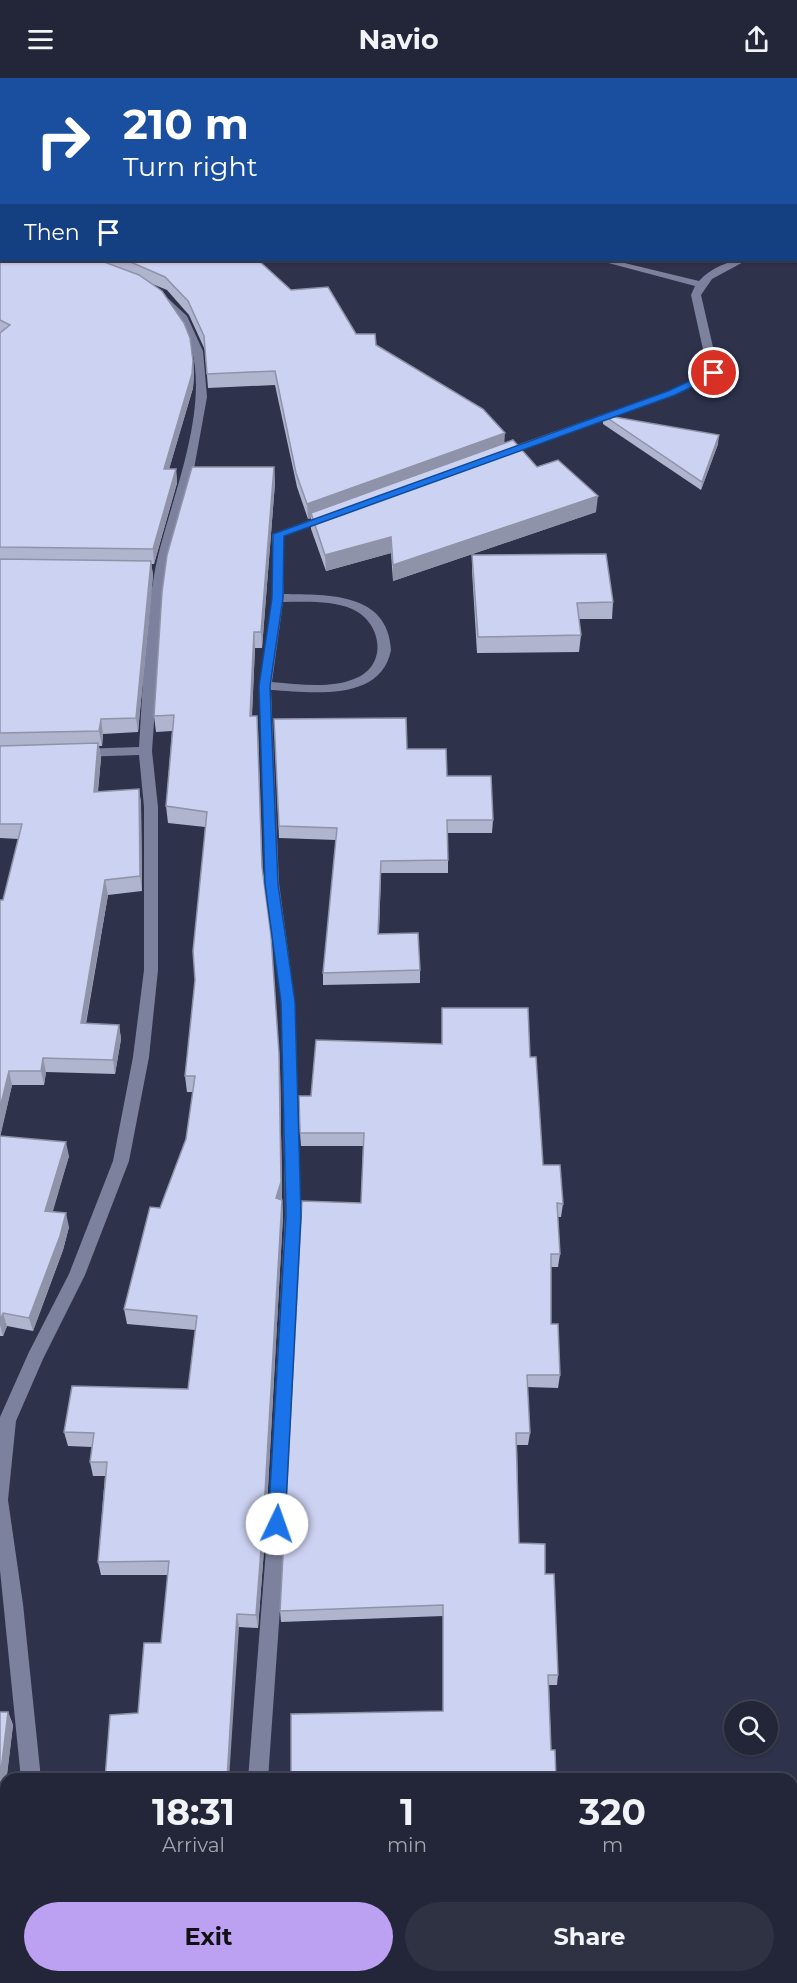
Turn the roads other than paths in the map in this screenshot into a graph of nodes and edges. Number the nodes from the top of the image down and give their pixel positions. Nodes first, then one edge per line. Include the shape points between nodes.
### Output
1 (606, 261) edge
2 (740, 261) edge
3 (699, 284) junction
4 (150, 289) edge
5 (492, 458) edge
6 (346, 510) edge
7 (278, 598) junction
8 (264, 686) junction
9 (146, 751) junction
10 (63, 753) edge
11 (0, 1500) edge
12 (30, 1773) edge
13 (258, 1773) edge

1 - 3 street
2 - 3 street
3 - 5 street via 696,295 714,373 672,393
4 - 9 street via 161,294 183,318 198,351 202,397 186,480 155,570
6 - 7 street via 278,534
7 - 8 street
7 - 8 street via 328,600 366,608 381,625 385,651 377,672 356,683
8 - 13 street via 272,884 288,1002 293,1215 277,1524
9 - 10 street
9 - 11 street via 151,807 151,970 141,1057 121,1161 77,1275 7,1421
11 - 12 street

